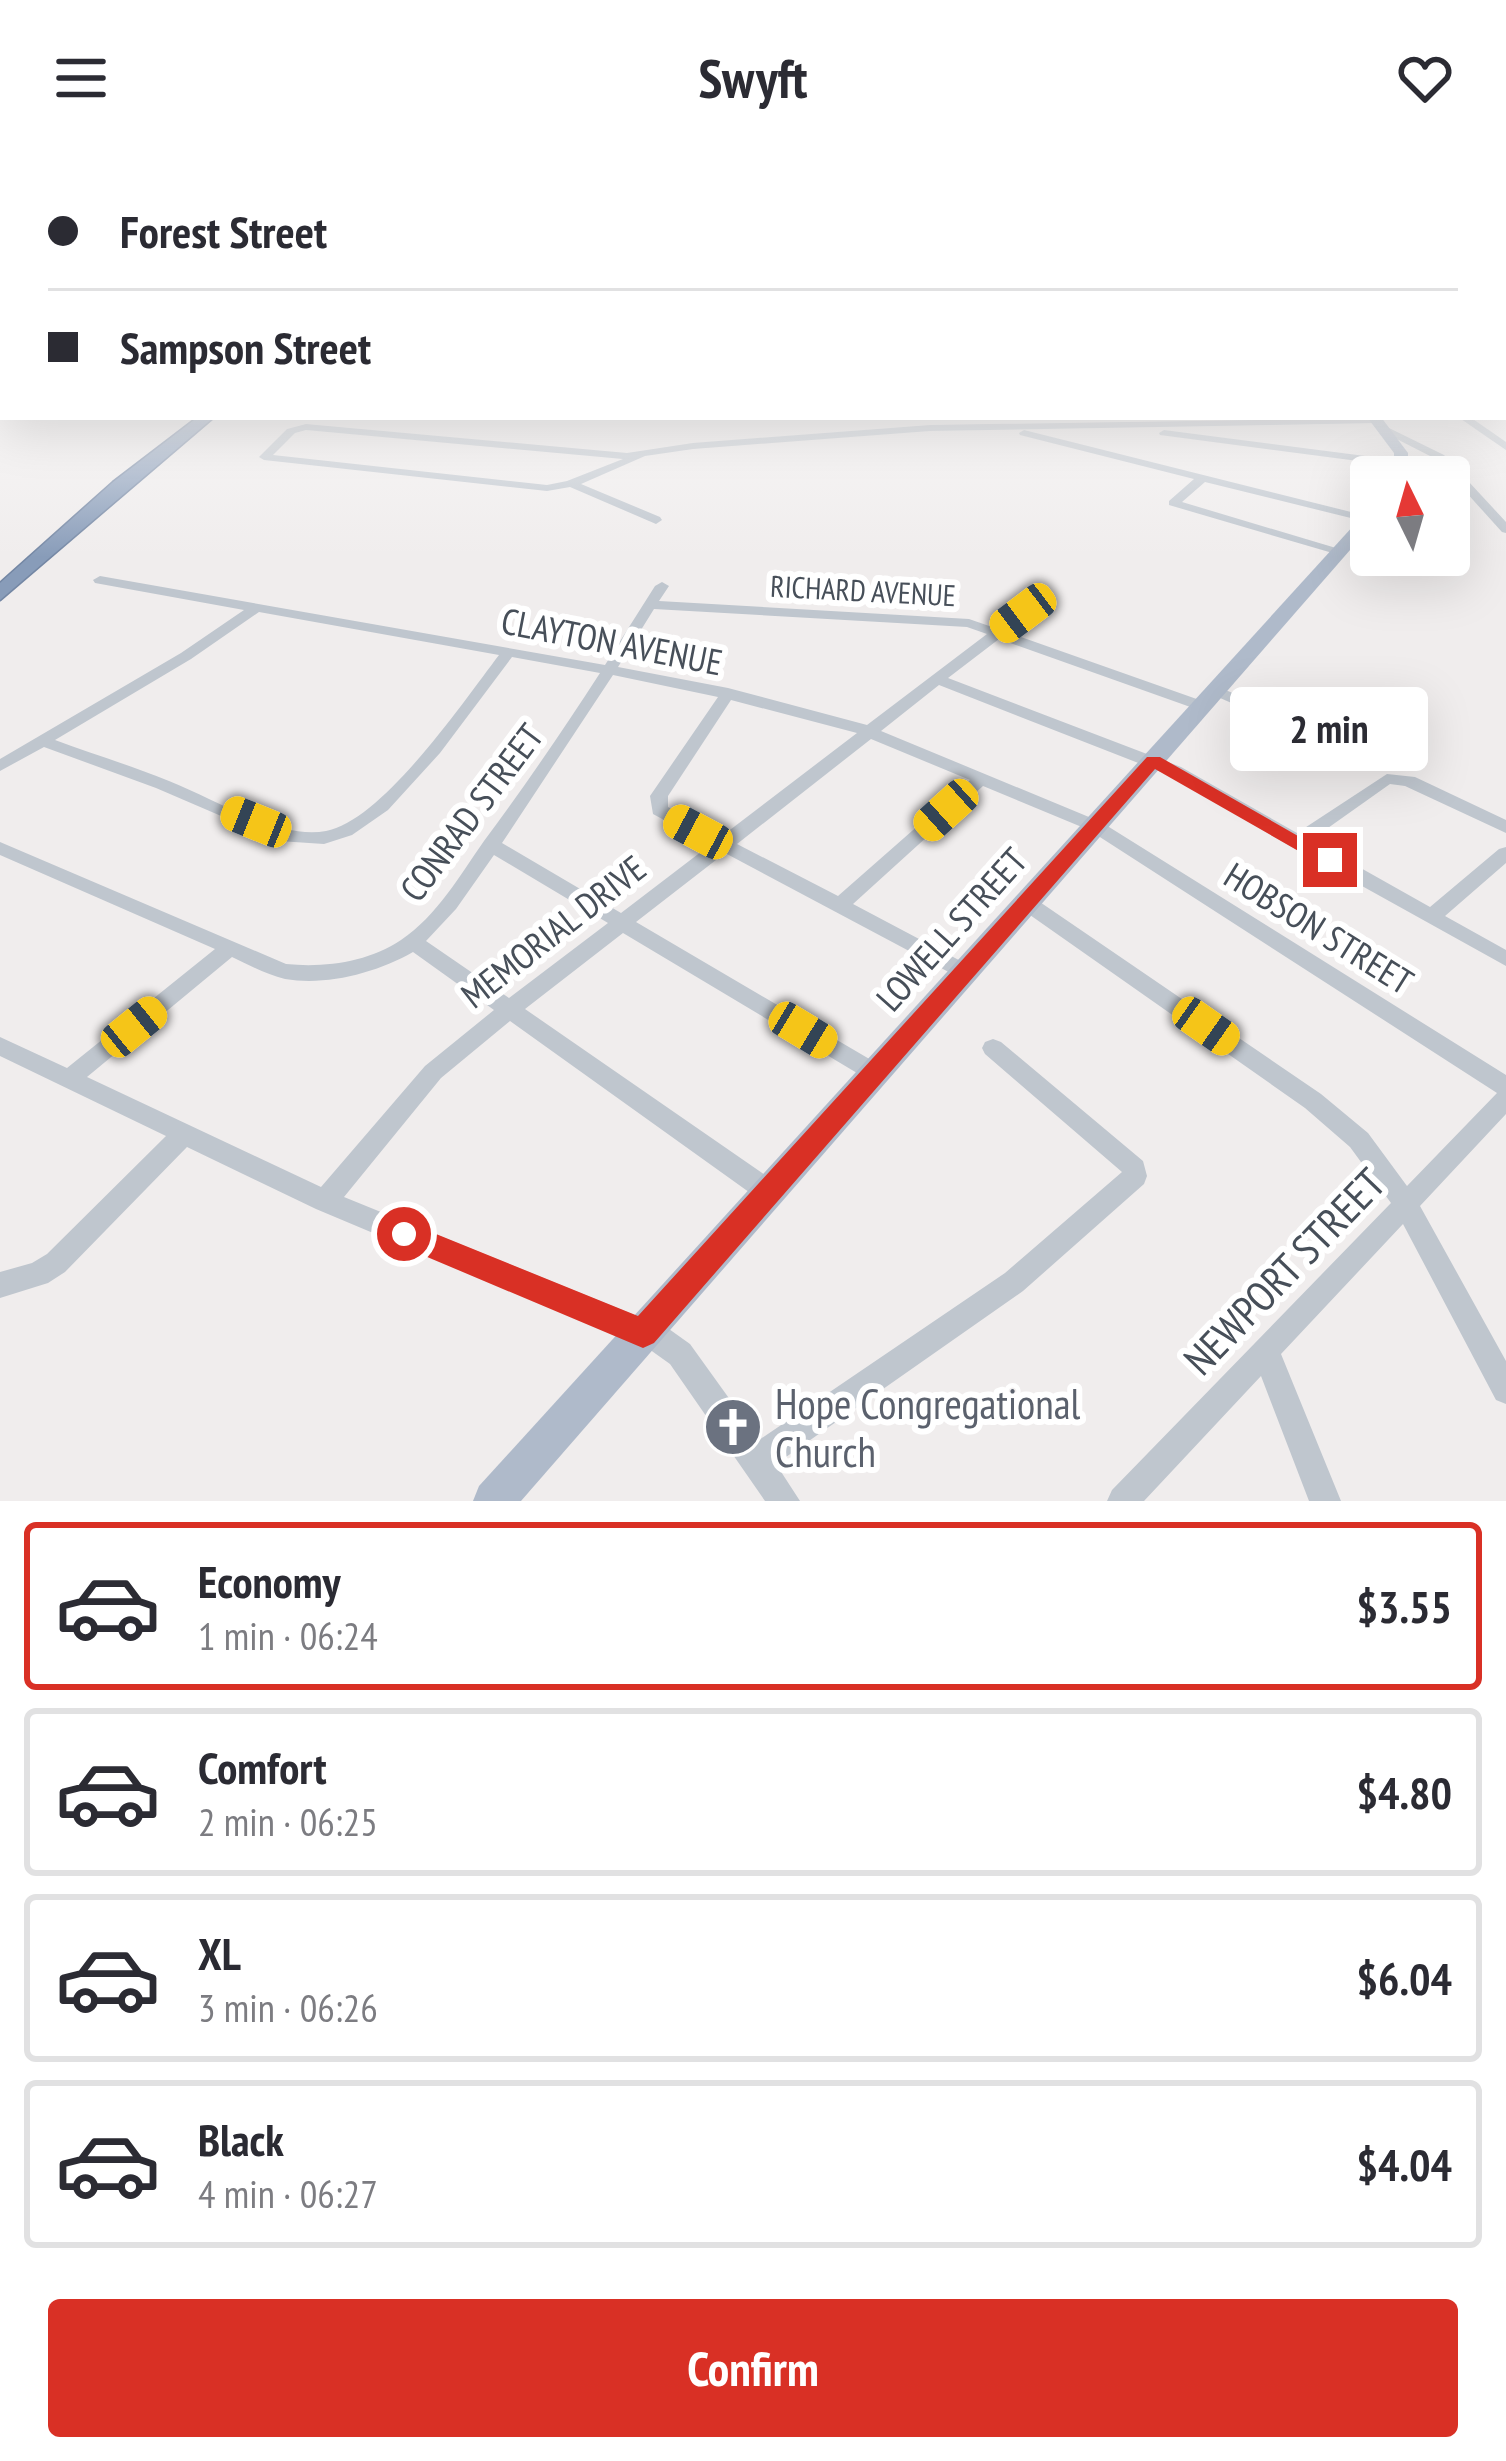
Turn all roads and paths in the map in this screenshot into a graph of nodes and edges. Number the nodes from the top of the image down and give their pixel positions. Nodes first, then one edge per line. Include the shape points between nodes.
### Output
1 (166, 432) edge
2 (188, 432) edge
3 (291, 432) edge
4 (358, 432) edge
5 (878, 432) edge
6 (1024, 432) edge
7 (1167, 432) edge
8 (1395, 432) edge
9 (640, 456) junction
10 (1350, 463) edge
11 (1203, 478) junction
12 (570, 484) junction
13 (1350, 513) edge
14 (656, 520) dead end
15 (1506, 530) edge
16 (1350, 540) edge
17 (1340, 551) junction
18 (0, 573) edge
19 (100, 580) dead end
20 (662, 586) dead end
21 (0, 594) edge
22 (650, 605) junction
23 (259, 607) junction
24 (1023, 613) dead end
25 (997, 632) junction
26 (508, 652) junction
27 (610, 670) junction
28 (937, 679) junction
29 (728, 693) junction
30 (1209, 698) junction
31 (869, 731) junction
32 (42, 741) junction
33 (1368, 756) dead end
34 (1153, 761) junction
35 (0, 766) edge
36 (982, 778) junction
37 (1095, 826) junction
38 (1506, 827) edge
39 (1296, 842) junction
40 (723, 844) junction
41 (491, 845) junction
42 (0, 848) edge
43 (1506, 854) edge
44 (1027, 903) junction
45 (839, 906) junction
46 (1431, 917) junction
47 (622, 922) junction
48 (412, 942) junction
49 (230, 948) junction
50 (1506, 959) edge
51 (965, 972) junction
52 (509, 1009) junction
53 (0, 1046) edge
54 (993, 1048) dead end
55 (875, 1073) junction
56 (69, 1079) junction
57 (1506, 1087) edge
58 (1506, 1099) edge
59 (184, 1134) junction
60 (769, 1192) junction
61 (325, 1202) junction
62 (1406, 1204) junction
63 (0, 1285) edge
64 (643, 1333) junction
65 (1266, 1351) junction
66 (1506, 1390) edge
67 (755, 1461) junction
68 (494, 1501) edge
69 (784, 1501) edge
70 (1123, 1501) edge
71 (1325, 1501) edge

1 - 18 highway
2 - 21 highway
3 - 12 street via 264,457 543,488
4 - 9 street
5 - 9 street
6 - 11 street
7 - 10 street
8 - 15 street via 1440,457
9 - 12 street
11 - 13 street
11 - 17 street via 1175,506
12 - 14 street
16 - 17 main road, LOWELL STREET
17 - 30 main road, LOWELL STREET
19 - 23 street, CLAYTON AVENUE
20 - 22 street, CONRAD STREET
22 - 25 street, RICHARD AVENUE via 943,619
22 - 27 street, CONRAD STREET
23 - 26 street, CLAYTON AVENUE
23 - 32 street
24 - 25 street, MEMORIAL DRIVE
25 - 28 street, MEMORIAL DRIVE
25 - 30 street, RICHARD AVENUE
26 - 27 street, CLAYTON AVENUE
26 - 32 street via 382,806 324,838 285,837
27 - 29 street, CLAYTON AVENUE
27 - 41 street, CONRAD STREET
28 - 31 street, MEMORIAL DRIVE
28 - 34 street
29 - 31 street, CLAYTON AVENUE
29 - 40 street via 656,803
30 - 33 street, RICHARD AVENUE
30 - 34 main road, LOWELL STREET
31 - 36 street, CLAYTON AVENUE
31 - 40 street, MEMORIAL DRIVE
32 - 35 street
34 - 37 main road, LOWELL STREET
34 - 39 street
36 - 37 street, CLAYTON AVENUE
36 - 45 street
37 - 44 main road, LOWELL STREET
37 - 57 street, HOBSON STREET
38 - 39 street via 1387,779
39 - 46 street
40 - 45 street
40 - 47 street, MEMORIAL DRIVE
41 - 47 street
41 - 48 street, CONRAD STREET
42 - 49 street, CONRAD STREET
43 - 46 street
44 - 51 main road, LOWELL STREET
44 - 62 street via 1313,1101 1371,1153
45 - 51 street
46 - 50 street
47 - 52 street, MEMORIAL DRIVE
47 - 55 street
48 - 49 street, CONRAD STREET via 392,955 300,974
48 - 52 street
49 - 56 street
51 - 55 main road, LOWELL STREET
52 - 60 street
52 - 61 street, MEMORIAL DRIVE via 433,1072
53 - 56 street
54 - 67 street via 1134,1168 1130,1181 1014,1282
55 - 60 main road, LOWELL STREET
56 - 59 street
58 - 62 street, NEWPORT STREET
59 - 61 street
59 - 63 street via 56,1264
60 - 64 main road, LOWELL STREET
61 - 64 street
62 - 65 street, NEWPORT STREET
62 - 66 street
64 - 67 street via 680,1354
64 - 68 main road, LOWELL STREET
65 - 70 street, NEWPORT STREET
65 - 71 street
67 - 69 street

